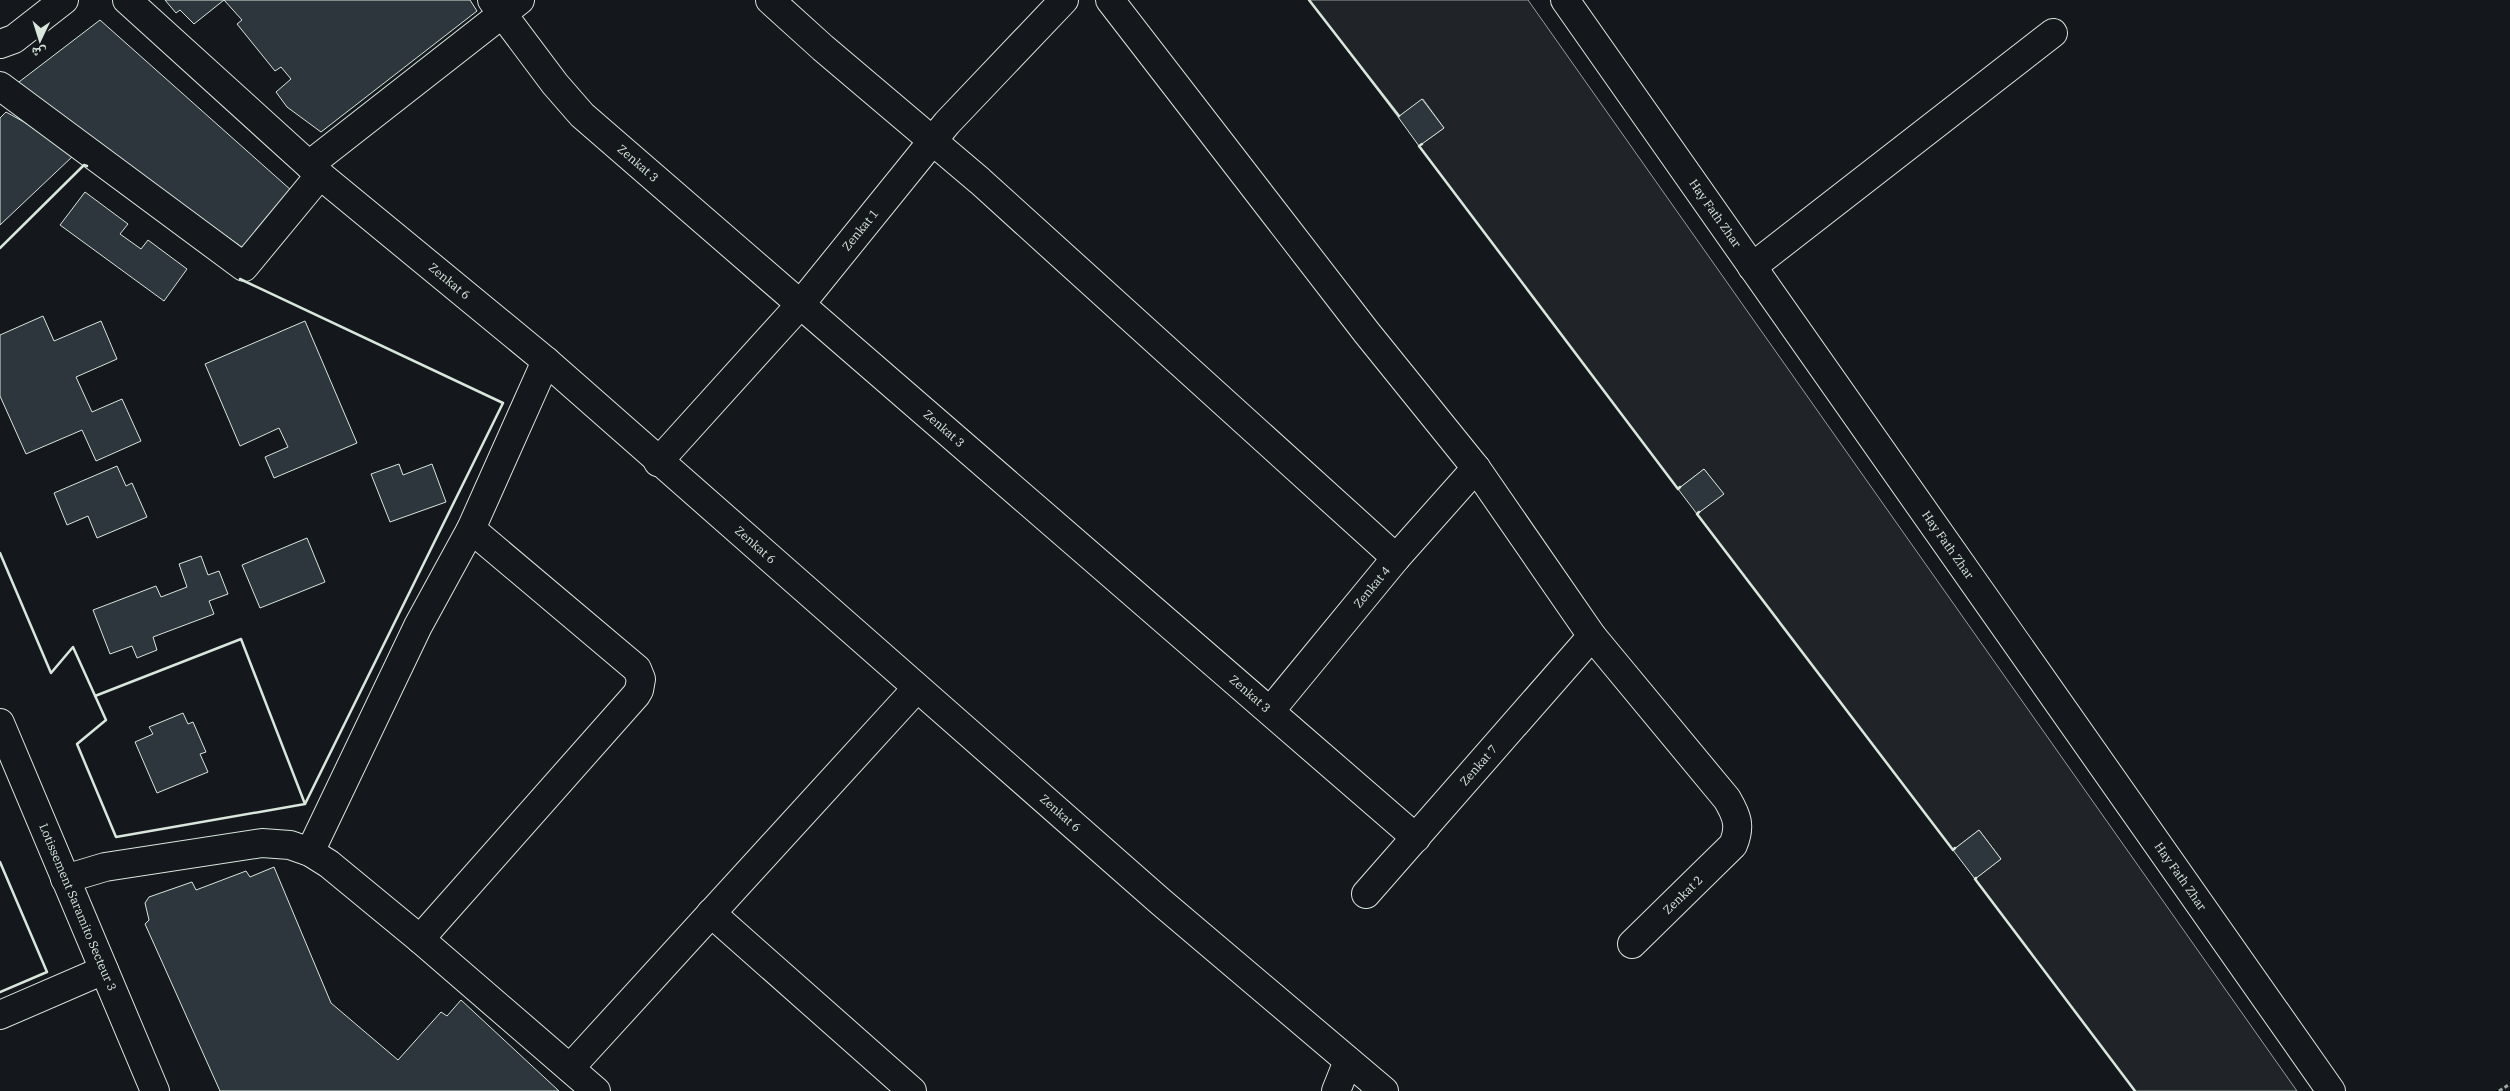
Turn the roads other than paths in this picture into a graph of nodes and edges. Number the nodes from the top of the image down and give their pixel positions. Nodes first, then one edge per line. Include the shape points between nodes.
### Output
1 (64, 0) edge
2 (127, 0) edge
3 (770, 0) edge
4 (1064, 0) edge
5 (1110, 0) edge
6 (1564, 0) edge
7 (505, 5) edge
8 (2053, 32) dead end
9 (0, 44) edge
10 (0, 86) edge
11 (932, 142) junction
12 (314, 170) junction
13 (1752, 267) junction
14 (800, 306) junction
15 (546, 361) junction
16 (658, 462) junction
17 (1476, 468) junction
18 (471, 529) junction
19 (1396, 558) junction
20 (1592, 636) junction
21 (917, 688) junction
22 (1271, 710) junction
23 (0, 723) edge
24 (1416, 838) junction
25 (310, 852) junction
26 (65, 879) junction
27 (1366, 894) dead end
28 (711, 913) junction
29 (420, 939) junction
30 (1632, 944) dead end
31 (104, 970) junction
32 (0, 1015) edge
33 (1348, 1061) junction
34 (570, 1068) junction
35 (155, 1091) edge
36 (596, 1091) edge
37 (912, 1091) edge
38 (1336, 1091) edge
39 (1384, 1091) edge
40 (2331, 1091) edge

1 - 9 street via 14,39
2 - 12 street, Zenkat 6
3 - 11 street
4 - 11 street, Zenkat 1
5 - 17 street
6 - 13 street, Hay Fath Zhar
7 - 12 street
7 - 14 street, Zenkat 3 via 555,84 582,115
8 - 13 street
10 - 12 street via 244,267
11 - 14 street, Zenkat 1
11 - 19 street
12 - 15 street, Zenkat 6
13 - 40 street, Hay Fath Zhar
14 - 16 street, Zenkat 1
14 - 22 street, Zenkat 3
15 - 16 street, Zenkat 6
15 - 18 street
16 - 21 street, Zenkat 6
17 - 19 street, Zenkat 4
17 - 20 street
18 - 25 street via 418,626
18 - 29 street via 637,669 640,684 636,695
19 - 22 street, Zenkat 4
20 - 24 street, Zenkat 7
20 - 30 street, Zenkat 2 via 1737,815 1734,845
21 - 28 street
21 - 33 street, Zenkat 6
22 - 24 street, Zenkat 3
23 - 26 street, Lotissement Saramito Secteur 3
24 - 27 street, Zenkat 7
25 - 26 street via 290,844 262,843 105,867
25 - 29 street
26 - 31 street, Lotissement Saramito Secteur 3
28 - 34 street
28 - 37 street
29 - 34 street
31 - 32 street
31 - 35 street, Lotissement Saramito Secteur 3
33 - 38 street
33 - 39 street, Zenkat 6
34 - 36 street

